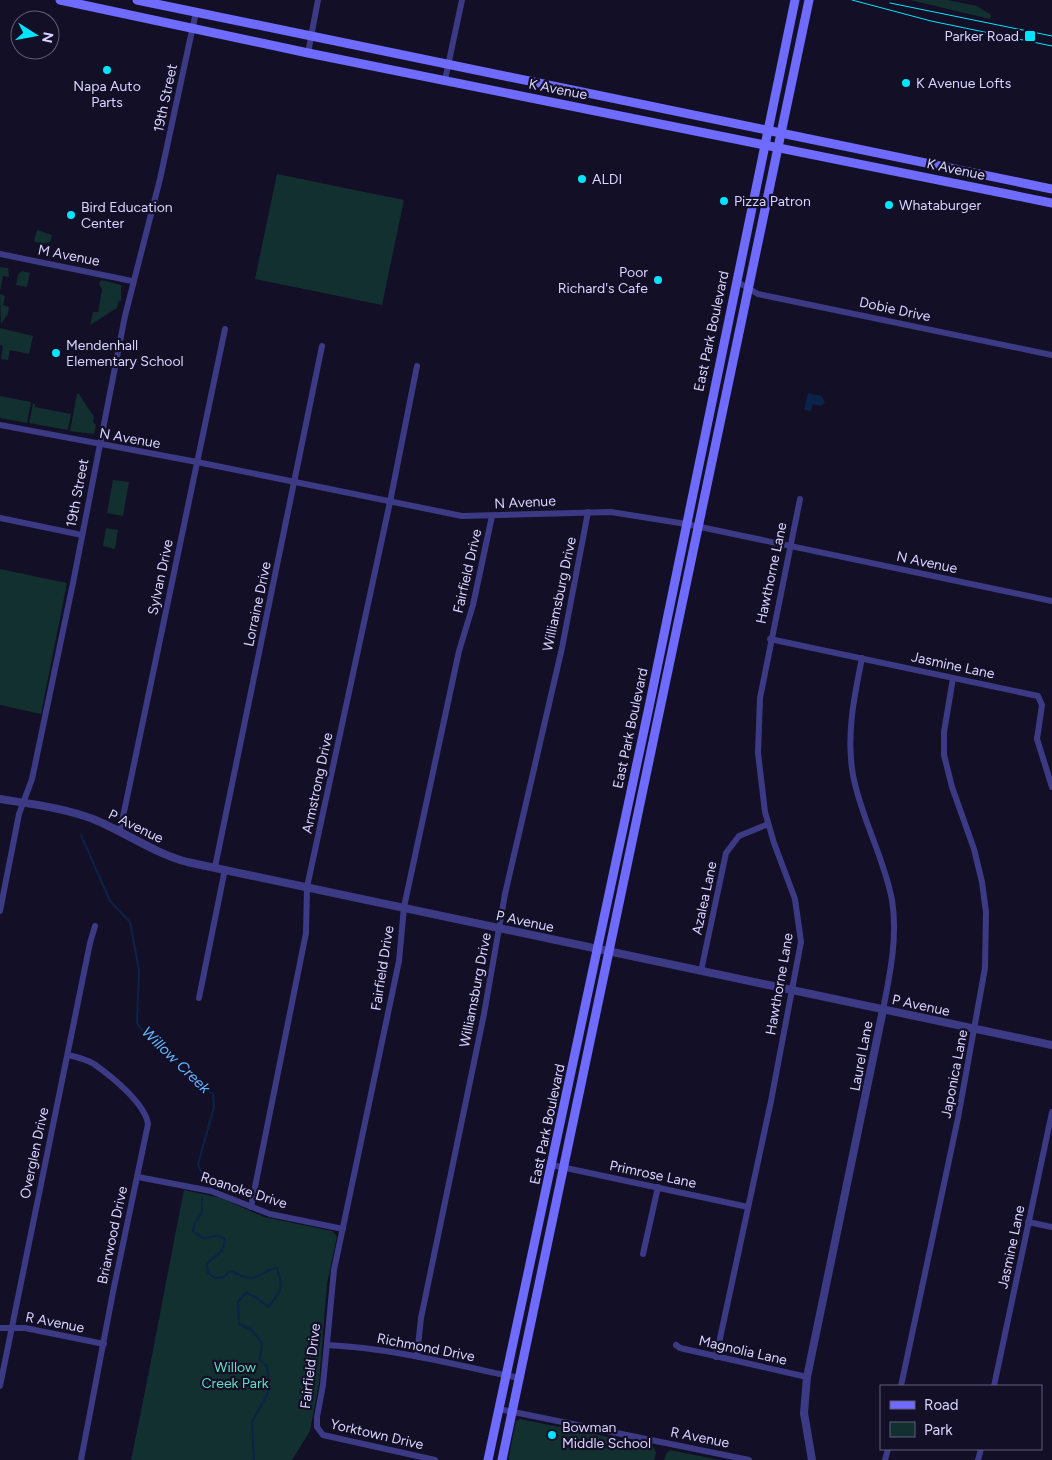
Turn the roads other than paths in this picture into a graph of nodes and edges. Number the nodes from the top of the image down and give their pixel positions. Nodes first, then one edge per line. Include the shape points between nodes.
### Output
1 (60, 0) edge
2 (137, 0) edge
3 (318, 0) edge
4 (462, 0) edge
5 (795, 0) edge
6 (809, 0) edge
7 (196, 12) junction
8 (193, 28) junction
9 (311, 37) junction
10 (308, 53) junction
11 (783, 54) junction
12 (797, 56) junction
13 (448, 66) junction
14 (445, 80) junction
15 (548, 86) junction
16 (546, 100) junction
17 (617, 100) junction
18 (614, 114) junction
19 (767, 131) junction
20 (780, 133) junction
21 (764, 144) junction
22 (777, 146) junction
23 (941, 167) junction
24 (938, 180) junction
25 (1048, 188) edge
26 (1042, 200) junction
27 (1052, 203) edge
28 (0, 254) edge
29 (132, 281) junction
30 (736, 282) junction
31 (747, 289) junction
32 (225, 329) dead end
33 (322, 346) dead end
34 (1052, 355) edge
35 (417, 366) dead end
36 (0, 425) edge
37 (99, 445) junction
38 (197, 462) junction
39 (296, 482) junction
40 (800, 499) dead end
41 (390, 502) junction
42 (588, 512) junction
43 (492, 516) junction
44 (0, 518) edge
45 (686, 524) junction
46 (698, 526) junction
47 (82, 535) junction
48 (790, 546) junction
49 (1052, 601) edge
50 (770, 639) junction
51 (862, 658) junction
52 (953, 678) junction
53 (1052, 787) edge
54 (0, 799) edge
55 (23, 803) junction
56 (768, 824) junction
57 (120, 831) junction
58 (215, 867) junction
59 (225, 869) junction
60 (307, 886) junction
61 (404, 907) junction
62 (0, 911) edge
63 (95, 926) dead end
64 (499, 928) junction
65 (597, 950) junction
66 (607, 952) junction
67 (701, 971) junction
68 (792, 990) junction
69 (199, 998) dead end
70 (883, 1010) junction
71 (975, 1029) junction
72 (1052, 1046) edge
73 (68, 1055) junction
74 (1052, 1112) edge
75 (552, 1165) junction
76 (563, 1167) junction
77 (138, 1177) junction
78 (658, 1188) junction
79 (748, 1206) junction
80 (252, 1207) junction
81 (1028, 1222) junction
82 (1052, 1227) edge
83 (343, 1229) junction
84 (643, 1254) dead end
85 (520, 1309) junction
86 (533, 1312) junction
87 (12, 1327) junction
88 (0, 1328) edge
89 (104, 1344) junction
90 (327, 1345) junction
91 (676, 1345) dead end
92 (417, 1356) junction
93 (716, 1357) junction
94 (505, 1375) junction
95 (807, 1377) junction
96 (519, 1378) junction
97 (900, 1385) edge
98 (994, 1385) edge
99 (0, 1386) edge
100 (499, 1409) junction
101 (512, 1412) junction
102 (317, 1427) joint
103 (82, 1460) edge
104 (436, 1460) edge
105 (443, 1460) edge
106 (488, 1460) edge
107 (502, 1460) edge
108 (750, 1460) edge
109 (812, 1460) edge

1 - 8 main road, K Avenue
2 - 7 main road, K Avenue
3 - 9 street
4 - 13 street
5 - 11 main road, East Park Boulevard
6 - 12 main road, East Park Boulevard
7 - 8 street, 19th Street
7 - 9 main road, K Avenue
8 - 10 main road, K Avenue
8 - 29 street, 19th Street via 160,179
9 - 10 street
9 - 13 main road, K Avenue
10 - 14 main road, K Avenue
11 - 12 main road
11 - 19 main road, East Park Boulevard
12 - 20 main road, East Park Boulevard
13 - 14 street
13 - 15 main road, K Avenue
14 - 16 main road, K Avenue
15 - 16 main road
15 - 17 main road, K Avenue
16 - 18 main road, K Avenue
17 - 18 main road
17 - 19 main road, K Avenue
18 - 21 main road, K Avenue
19 - 20 main road, K Avenue
19 - 21 main road, East Park Boulevard
20 - 22 main road, East Park Boulevard
20 - 23 main road, K Avenue
21 - 22 main road, K Avenue
21 - 30 main road, East Park Boulevard
22 - 24 main road, K Avenue
22 - 31 main road, East Park Boulevard
23 - 24 main road
23 - 25 main road, K Avenue
24 - 26 main road, K Avenue
25 - 26 main road
26 - 27 main road, K Avenue
28 - 29 street, M Avenue
29 - 37 street, 19th Street
30 - 31 street, Dobie Drive
30 - 45 main road, East Park Boulevard
31 - 34 street, Dobie Drive via 758,294
31 - 46 main road, East Park Boulevard
32 - 38 street, Sylvan Drive
33 - 39 street, Lorraine Drive
35 - 41 street, Armstrong Drive
36 - 37 street, N Avenue
37 - 38 street, N Avenue
37 - 47 street, 19th Street
38 - 39 street, N Avenue
38 - 57 street, Sylvan Drive
39 - 41 street, N Avenue
39 - 58 street, Lorraine Drive
40 - 48 street, Hawthorne Lane
41 - 43 street, N Avenue via 462,516
41 - 60 street, Armstrong Drive
42 - 43 street, N Avenue
42 - 45 street, N Avenue via 627,513
42 - 64 street, Williamsburg Drive via 583,548
43 - 61 street, Fairfield Drive via 473,606 459,651
44 - 47 street
45 - 46 street, N Avenue
45 - 65 main road, East Park Boulevard
46 - 48 street, N Avenue
46 - 66 main road, East Park Boulevard
47 - 55 street, 19th Street via 32,779
48 - 49 street, N Avenue
48 - 50 street, Hawthorne Lane
50 - 51 street, Jasmine Lane
50 - 56 street, Hawthorne Lane via 758,725 760,779
51 - 52 street, Jasmine Lane
51 - 70 street, Laurel Lane via 850,746 858,800 884,872 892,906 892,958
52 - 53 street, Jasmine Lane via 1038,696 1042,705 1037,739
52 - 71 street, Japonica Lane via 944,732 944,755 974,849 986,912 986,968
54 - 55 street, P Avenue
55 - 57 street, P Avenue via 71,812
55 - 62 street, 19th Street
56 - 67 street, Azalea Lane via 739,836 726,853
56 - 68 street, Hawthorne Lane via 795,899 800,926 801,942
57 - 58 street, P Avenue via 175,858
58 - 59 street, P Avenue
59 - 60 street, P Avenue
59 - 69 street
60 - 61 street, P Avenue
60 - 80 street, Armstrong Drive via 306,933
61 - 64 street, P Avenue
61 - 83 street, Fairfield Drive via 399,961
63 - 73 street, Overglen Drive
64 - 65 street, P Avenue
64 - 92 street, Williamsburg Drive via 421,1318
65 - 66 street, P Avenue
65 - 75 main road, East Park Boulevard
66 - 67 street, P Avenue
66 - 76 main road, East Park Boulevard
67 - 68 street, P Avenue
68 - 70 street, P Avenue
68 - 79 street, Hawthorne Lane
70 - 71 street, P Avenue
70 - 95 street, Laurel Lane
71 - 72 street, P Avenue
71 - 97 street, Japonica Lane
73 - 77 street, Briarwood Drive via 94,1065 146,1113 148,1128
73 - 87 street, Overglen Drive
74 - 81 street, Jasmine Lane
75 - 76 street, Primrose Lane
75 - 85 main road, East Park Boulevard
76 - 78 street, Primrose Lane
76 - 86 main road, East Park Boulevard
77 - 80 street, Roanoke Drive via 211,1191
77 - 89 street, Briarwood Drive
78 - 79 street, Primrose Lane
78 - 84 street
79 - 93 street, Hawthorne Lane
80 - 83 street, Roanoke Drive via 270,1214
81 - 82 street
81 - 98 street, Jasmine Lane
83 - 90 street, Fairfield Drive via 330,1299
85 - 86 main road
85 - 94 main road, East Park Boulevard
86 - 96 main road, East Park Boulevard
87 - 88 street, R Avenue
87 - 89 street, R Avenue
87 - 99 street, Overglen Drive
89 - 103 street, Briarwood Drive
90 - 92 street, Richmond Drive
90 - 102 street, Fairfield Drive
91 - 93 street, Magnolia Lane
92 - 94 street, Richmond Drive
93 - 95 street, Magnolia Lane
94 - 96 street, Richmond Drive
94 - 100 main road, East Park Boulevard
95 - 109 street, Laurel Lane via 804,1413
96 - 101 main road, East Park Boulevard
100 - 101 street, R Avenue
100 - 106 main road, East Park Boulevard
101 - 107 main road, East Park Boulevard
101 - 108 street, R Avenue
102 - 104 street, Yorktown Drive via 327,1436
104 - 105 street, Yorktown Drive

